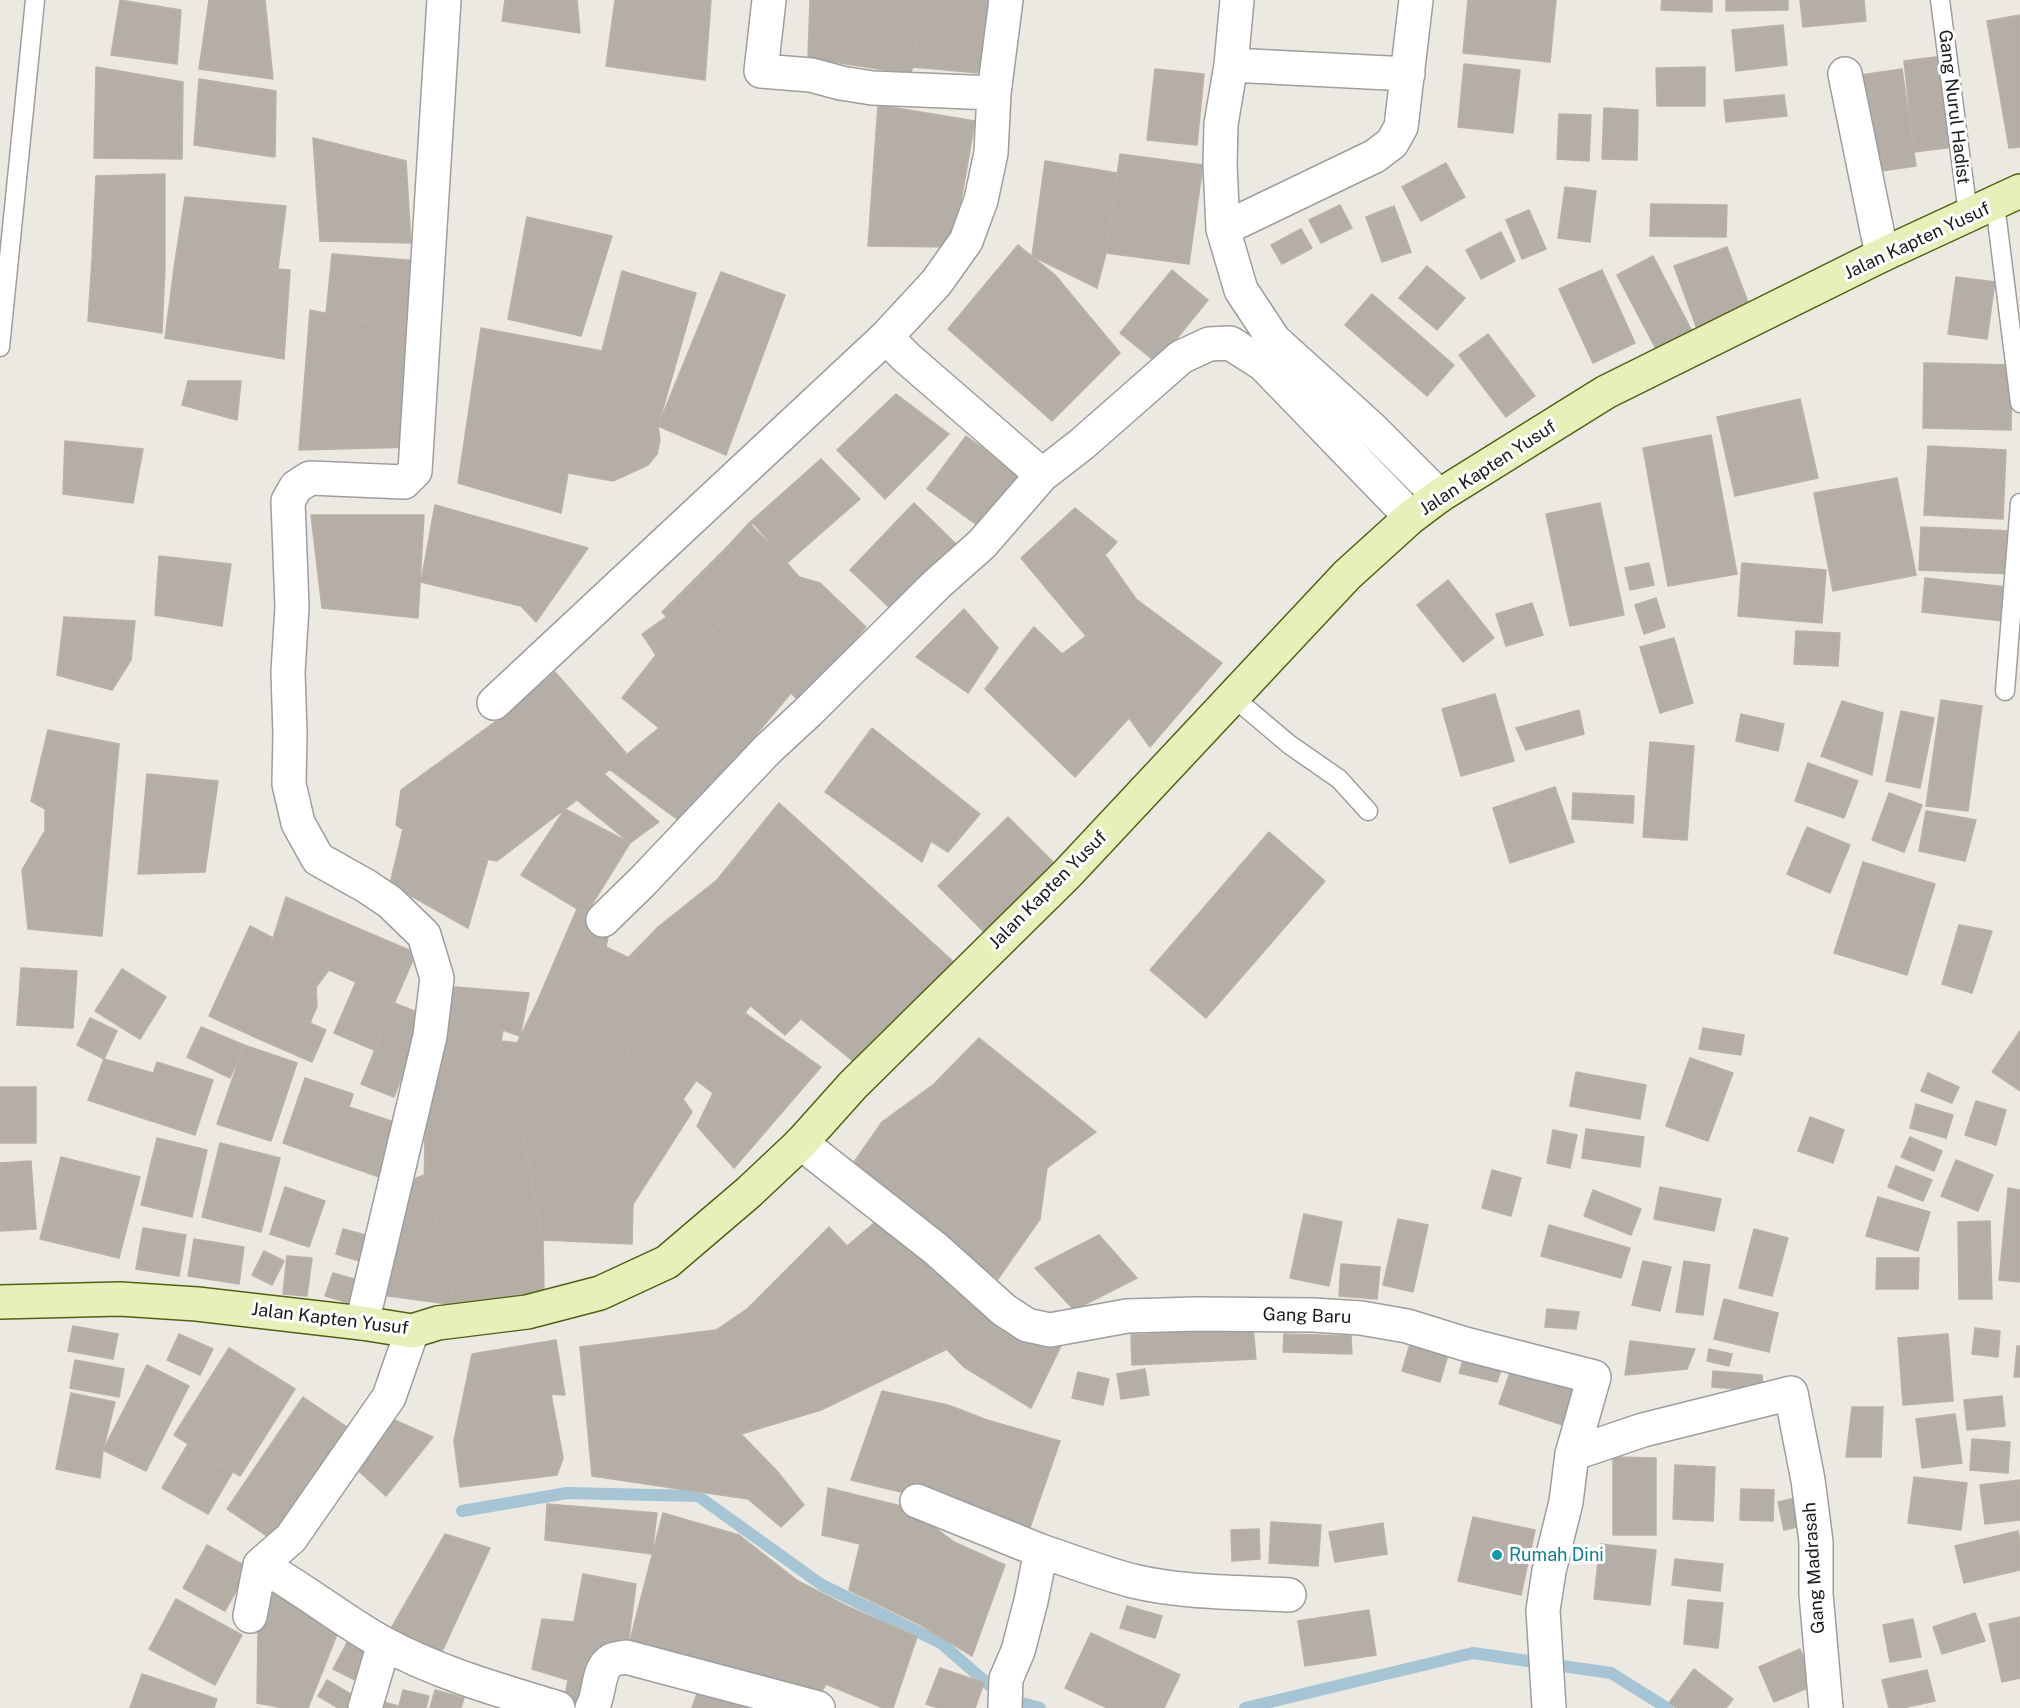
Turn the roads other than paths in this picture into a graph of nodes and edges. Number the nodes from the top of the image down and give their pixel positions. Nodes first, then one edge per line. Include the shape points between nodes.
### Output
1 (35, 0) edge
2 (444, 0) edge
3 (769, 0) edge
4 (1006, 0) edge
5 (1237, 0) edge
6 (1416, 0) edge
7 (1940, 0) edge
8 (1231, 65) junction
9 (1408, 74) junction
10 (1845, 74) dead end
11 (994, 93) junction
12 (1994, 203) edge
13 (1223, 229) junction
14 (1882, 255) junction
15 (886, 337) junction
16 (0, 346) edge
17 (2020, 403) edge
18 (1042, 475) junction
19 (1439, 496) junction
20 (2020, 503) edge
21 (1411, 517) junction
22 (2005, 691) dead end
23 (1232, 696) junction
24 (494, 703) dead end
25 (1368, 811) dead end
26 (603, 920) dead end
27 (801, 1143) junction
28 (0, 1302) edge
29 (362, 1323) junction
30 (412, 1331) junction
31 (1572, 1454) junction
32 (917, 1501) dead end
33 (1041, 1551) junction
34 (260, 1565) junction
35 (1289, 1595) dead end
36 (250, 1616) dead end
37 (384, 1644) junction
38 (1006, 1694) edge
39 (1548, 1699) edge
40 (365, 1708) edge
41 (558, 1708) edge
42 (592, 1708) edge
43 (818, 1708) edge
44 (1826, 1708) edge

1 - 16 lane
2 - 29 street via 416,471 404,482 310,478 296,487 288,501 292,607 289,784 298,823 318,859 390,902 424,935 437,978 430,1036
3 - 11 street via 761,71 811,75 872,88
4 - 11 street
5 - 8 street
6 - 9 street
7 - 12 lane, Gang Nurul Hadist
8 - 9 street
8 - 13 street via 1221,124
9 - 13 street via 1401,127 1392,143 1375,156
10 - 14 street
11 - 15 street via 991,153 981,200 966,241 936,283
12 - 14 main road, Jalan Kapten Yusuf
12 - 17 lane
13 - 19 street via 1241,290 1274,340
14 - 19 main road, Jalan Kapten Yusuf via 1606,392
15 - 18 street
15 - 24 street
18 - 21 street via 1181,357 1209,344 1230,343 1263,364
18 - 26 street via 982,544 767,750
19 - 21 main road, Jalan Kapten Yusuf
20 - 22 lane
21 - 23 main road, Jalan Kapten Yusuf via 1347,575
23 - 25 lane via 1290,746 1339,779
23 - 27 main road, Jalan Kapten Yusuf via 1067,874 853,1084
27 - 30 main road, Jalan Kapten Yusuf via 667,1262 600,1293 527,1312 438,1323
27 - 31 street, Gang Baru via 1027,1325 1050,1330 1127,1317 1196,1314 1313,1315 1407,1326 1594,1377
28 - 29 main road, Jalan Kapten Yusuf via 120,1299
29 - 30 main road, Jalan Kapten Yusuf
30 - 34 street via 389,1396 291,1538
31 - 39 street, Gang Baru via 1543,1610
31 - 44 street, Gang Madrasah via 1643,1430 1791,1393 1816,1542 1816,1594
32 - 33 street
33 - 35 street via 1133,1581
33 - 38 street
34 - 36 street
34 - 37 street
37 - 40 street
37 - 41 street via 465,1680
42 - 43 street via 602,1670 612,1660 626,1657

